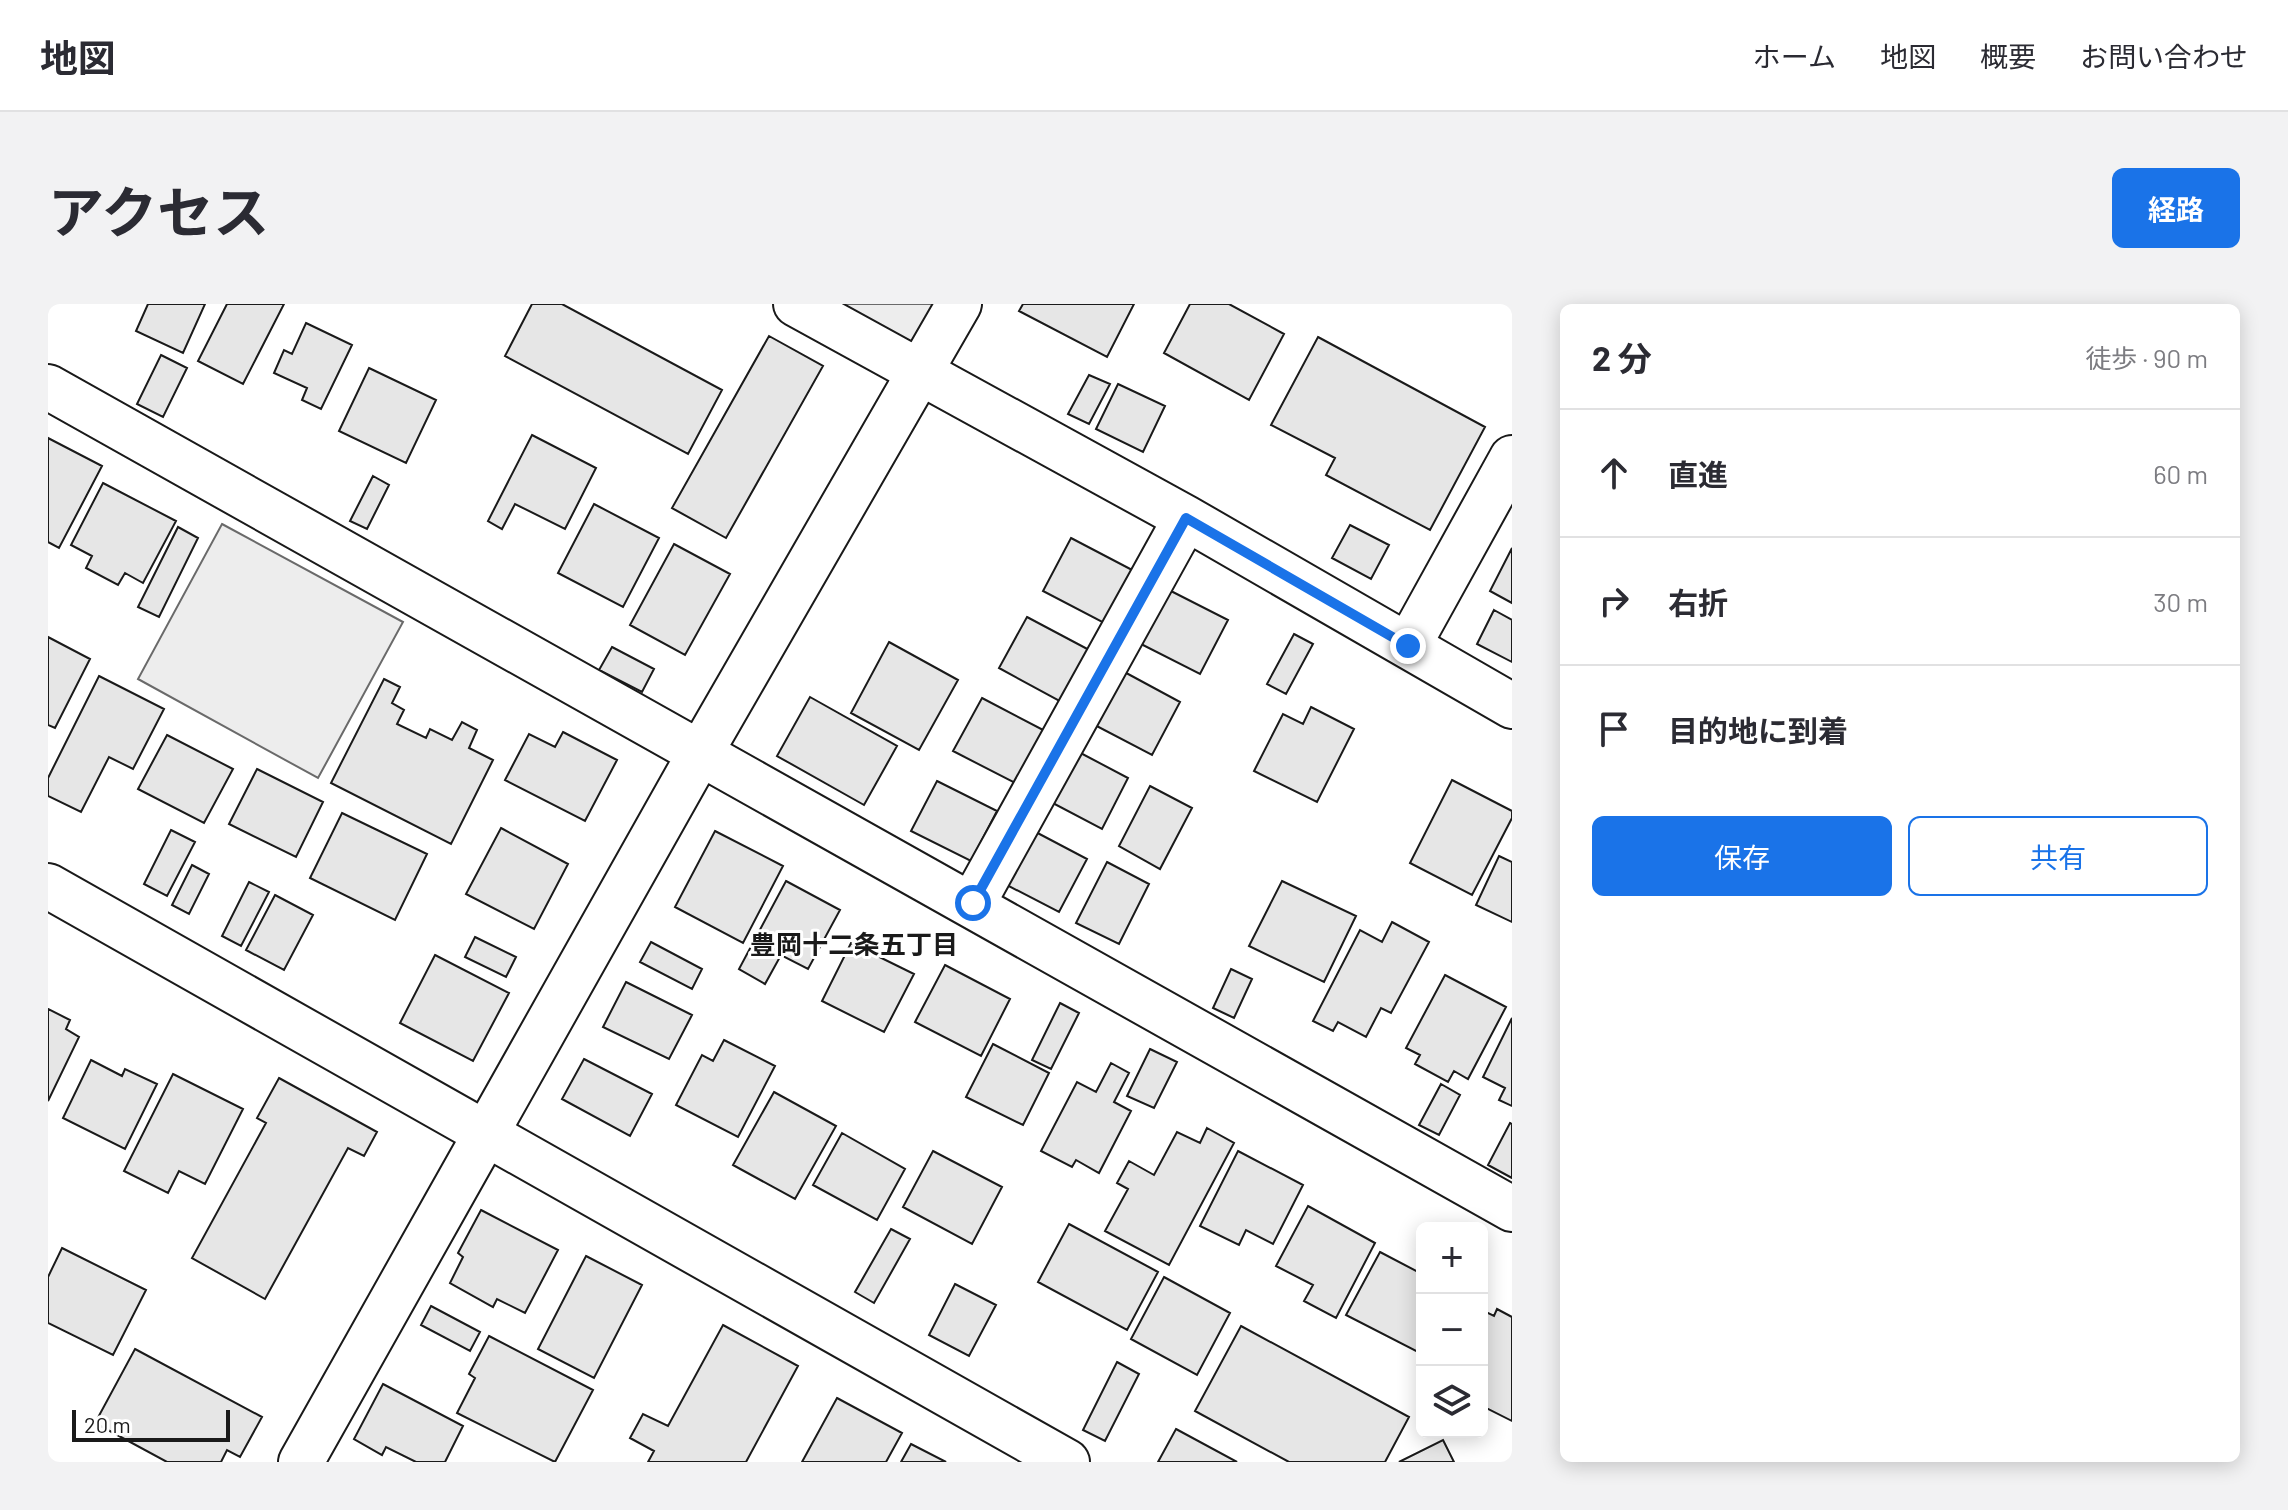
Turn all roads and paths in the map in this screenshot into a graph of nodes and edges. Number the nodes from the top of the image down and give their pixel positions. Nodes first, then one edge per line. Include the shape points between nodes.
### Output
1 (796, 304) edge
2 (959, 304) edge
3 (919, 372) junction
4 (48, 387) edge
5 (1512, 458) edge
6 (1186, 518) junction
7 (1408, 646) junction
8 (1512, 706) edge
9 (699, 755) junction
10 (48, 886) edge
11 (973, 903) junction
12 (484, 1134) junction
13 (1512, 1209) edge
14 (301, 1462) edge
15 (1067, 1462) edge

1 - 3 street
2 - 3 street
3 - 6 street
3 - 9 street
4 - 9 street
5 - 7 street
6 - 7 street
6 - 11 street
7 - 8 street
9 - 11 street
9 - 12 street
10 - 12 street
11 - 13 street
12 - 14 street
12 - 15 street

